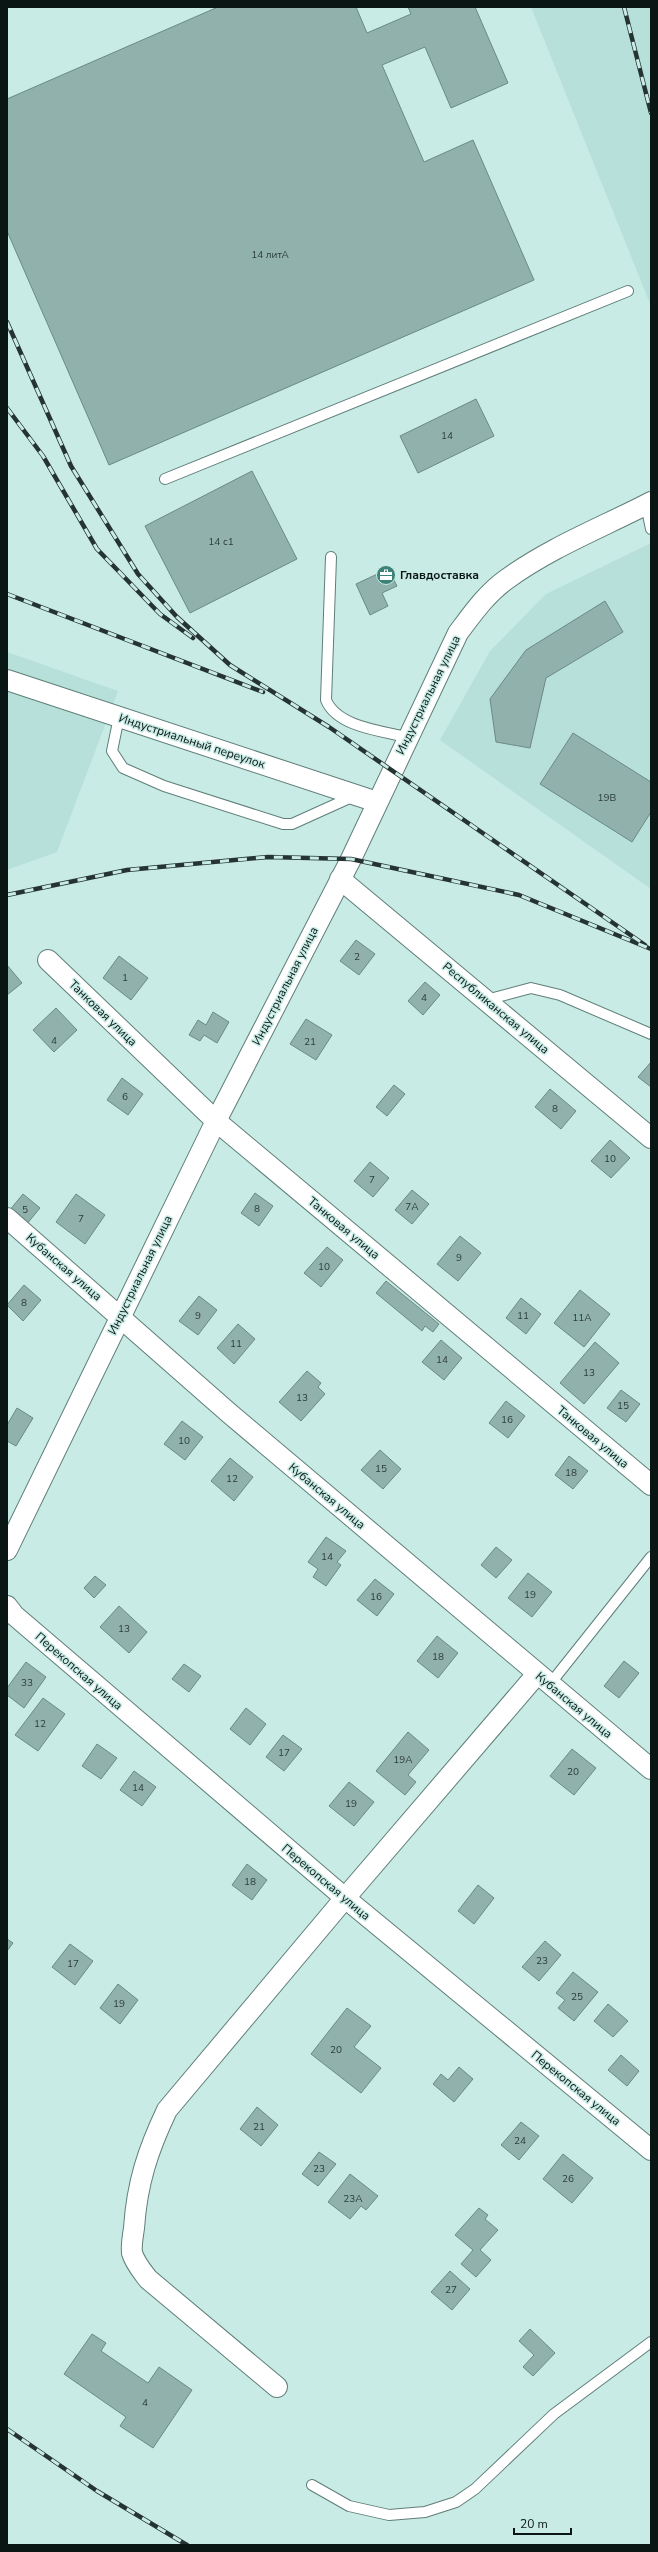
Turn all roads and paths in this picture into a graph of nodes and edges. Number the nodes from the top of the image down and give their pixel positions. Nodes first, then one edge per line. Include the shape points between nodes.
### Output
1 (628, 291) dead end
2 (164, 479) dead end
3 (648, 504) edge
4 (651, 529) edge
5 (331, 557) dead end
6 (7, 680) edge
7 (119, 717) junction
8 (407, 737) junction
9 (356, 795) junction
10 (377, 802) junction
11 (340, 879) junction
12 (48, 960) dead end
13 (486, 1000) junction
14 (651, 1034) edge
15 (216, 1121) junction
16 (651, 1138) edge
17 (7, 1218) edge
18 (120, 1315) junction
19 (651, 1485) edge
20 (7, 1550) edge
21 (651, 1557) edge
22 (7, 1606) edge
23 (543, 1679) junction
24 (651, 1769) edge
25 (344, 1898) junction
26 (651, 2150) edge
27 (651, 2342) edge
28 (277, 2387) dead end
29 (312, 2485) dead end

1 - 2 lane
3 - 4 lane
3 - 8 street, Индустриальная улица via 556,549 507,579 481,603 446,654
5 - 8 lane via 326,700 336,714 358,724
6 - 7 street, Индустриальный переулок
7 - 9 street, Индустриальный переулок
7 - 9 lane via 112,751 116,760 123,768 164,786 283,824 292,824
8 - 10 street, Индустриальная улица
9 - 10 street, Индустриальный переулок
10 - 11 street, Индустриальная улица
11 - 13 street, Республиканская улица
11 - 15 street, Индустриальная улица
12 - 15 street, Танковая улица
13 - 14 lane via 531,988 560,995
13 - 16 street, Республиканская улица
15 - 18 street, Индустриальная улица
15 - 19 street, Танковая улица
17 - 18 street, Кубанская улица
18 - 20 street, Индустриальная улица
18 - 23 street, Кубанская улица via 229,1413
21 - 23 lane
22 - 25 street, Перекопская улица via 14,1615
23 - 24 street, Кубанская улица
23 - 25 street
25 - 26 street, Перекопская улица
25 - 28 street via 167,2110 139,2182 135,2204 132,2251 145,2274
27 - 29 lane via 554,2414 475,2489 456,2502 425,2512 389,2515 349,2506

